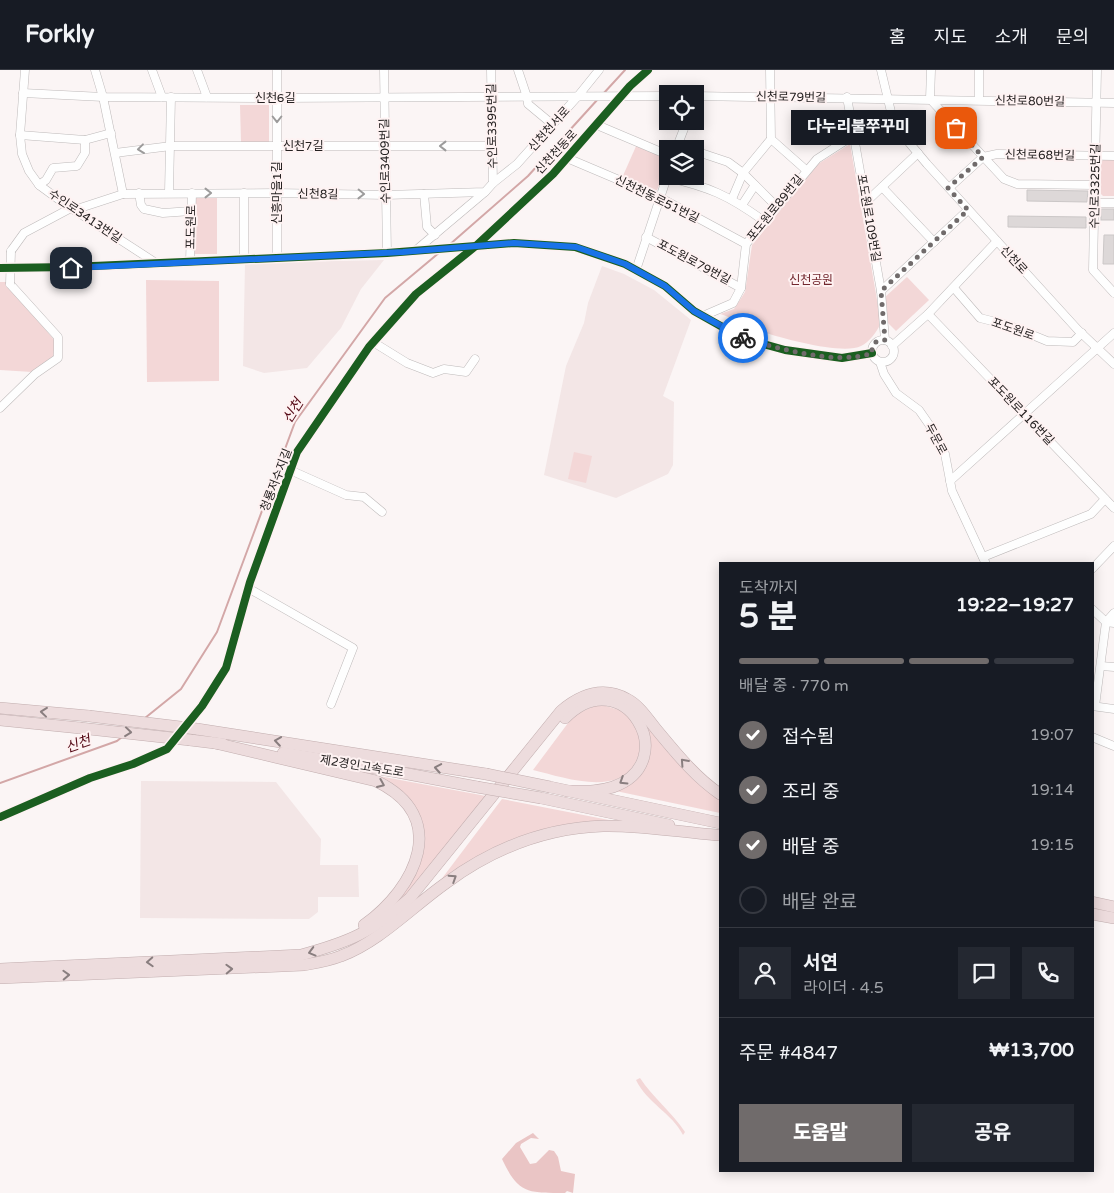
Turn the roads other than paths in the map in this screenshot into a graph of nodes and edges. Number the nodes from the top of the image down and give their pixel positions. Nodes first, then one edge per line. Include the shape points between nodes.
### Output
1 (24, 70) edge
2 (95, 70) edge
3 (152, 70) edge
4 (197, 70) edge
5 (277, 70) edge
6 (384, 70) edge
7 (491, 70) edge
8 (518, 70) edge
9 (599, 70) edge
10 (648, 70) edge
11 (770, 70) edge
12 (880, 70) edge
13 (931, 70) edge
14 (979, 70) edge
15 (1097, 70) edge
16 (23, 93) junction
17 (578, 96) junction
18 (620, 96) junction
19 (659, 96) edge
20 (770, 96) junction
21 (104, 97) junction
22 (162, 97) junction
23 (171, 97) junction
24 (207, 97) junction
25 (384, 97) junction
26 (491, 97) junction
27 (528, 97) junction
28 (704, 97) edge
29 (847, 97) junction
30 (277, 98) junction
31 (886, 98) junction
32 (930, 99) junction
33 (979, 100) junction
34 (1097, 102) junction
35 (1114, 103) edge
36 (552, 124) junction
37 (597, 124) junction
38 (854, 132) junction
39 (110, 133) junction
40 (20, 135) junction
41 (771, 139) junction
42 (85, 140) junction
43 (171, 146) junction
44 (277, 146) junction
45 (385, 146) junction
46 (492, 146) junction
47 (659, 151) edge
48 (114, 153) junction
49 (918, 153) junction
50 (704, 154) edge
51 (1095, 156) junction
52 (1114, 156) edge
53 (983, 157) junction
54 (566, 158) junction
55 (806, 170) junction
56 (743, 174) junction
57 (493, 183) junction
58 (39, 185) junction
59 (664, 185) edge
60 (699, 185) edge
61 (755, 185) junction
62 (1095, 185) junction
63 (882, 187) junction
64 (948, 188) junction
65 (170, 192) junction
66 (486, 192) junction
67 (192, 193) junction
68 (244, 193) junction
69 (277, 193) junction
70 (123, 194) junction
71 (139, 194) junction
72 (424, 194) junction
73 (386, 195) junction
74 (659, 197) junction
75 (732, 199) junction
76 (866, 202) junction
77 (1094, 203) junction
78 (1114, 203) edge
79 (742, 205) junction
80 (776, 206) junction
81 (73, 209) junction
82 (968, 210) junction
83 (191, 212) junction
84 (764, 221) junction
85 (435, 234) junction
86 (646, 237) junction
87 (997, 241) junction
88 (934, 242) junction
89 (746, 244) junction
90 (474, 245) junction
91 (417, 250) junction
92 (387, 252) junction
93 (277, 257) junction
94 (244, 258) junction
95 (190, 261) junction
96 (157, 263) junction
97 (0, 268) edge
98 (636, 270) junction
99 (741, 288) junction
100 (954, 288) junction
101 (881, 291) junction
102 (1114, 293) edge
103 (928, 314) junction
104 (703, 316) junction
105 (1082, 333) junction
106 (1114, 333) edge
107 (885, 340) junction
108 (373, 342) junction
109 (892, 346) junction
110 (1098, 348) junction
111 (872, 353) junction
112 (475, 359) dead end
113 (880, 362) junction
114 (1114, 364) edge
115 (0, 408) edge
116 (1024, 414) junction
117 (290, 470) junction
118 (950, 481) junction
119 (1106, 499) junction
120 (1114, 508) edge
121 (382, 512) dead end
122 (1114, 546) edge
123 (985, 560) edge
124 (1094, 567) edge
125 (248, 588) junction
126 (1094, 611) edge
127 (1114, 613) edge
128 (1110, 622) edge
129 (1100, 666) junction
130 (1114, 668) edge
131 (330, 704) dead end
132 (1094, 706) edge
133 (0, 708) edge
134 (1114, 709) edge
135 (196, 714) tunnel mouth
136 (0, 720) edge
137 (1094, 738) edge
138 (215, 743) junction
139 (1114, 746) edge
140 (167, 749) tunnel mouth
141 (567, 791) junction
142 (719, 793) edge
143 (0, 817) edge
144 (719, 823) edge
145 (718, 835) edge
146 (1094, 902) edge
147 (1114, 907) edge
148 (1094, 914) edge
149 (400, 917) junction
150 (1114, 918) edge
151 (338, 945) junction
152 (0, 969) edge
153 (0, 978) edge

1 - 16 street, 수인로3413번길
2 - 21 street
3 - 22 street
4 - 24 street
5 - 30 street, 신흥마을1길
6 - 25 street, 수인로3409번길
7 - 26 street, 수인로3395번길
8 - 27 street
9 - 17 street, 신천천서로
10 - 18 street, 신천천동로
11 - 20 street
12 - 31 street, 신천로
13 - 32 street
14 - 33 street
15 - 34 street, 수인로3325번길
16 - 21 street, 신천6길
16 - 40 street, 수인로3413번길
17 - 18 street, 신천6길
17 - 27 street, 신천6길
17 - 36 street, 신천천서로
18 - 19 street
18 - 37 street, 신천천동로
20 - 28 street, 신천로79번길
20 - 29 street, 신천로79번길
20 - 41 street
21 - 22 street, 신천6길
21 - 39 street
22 - 23 street, 신천6길
23 - 24 street, 신천6길
23 - 43 street
24 - 30 street, 신천6길
25 - 26 street, 신천6길
25 - 30 street, 신천6길
25 - 45 street, 수인로3409번길
26 - 27 street, 신천6길
26 - 46 street, 수인로3395번길
27 - 36 street via 528,104
29 - 31 street, 신천로79번길
29 - 38 street, 포도원로109번길
30 -> 44 street, 신흥마을1길
31 - 32 street, 신천로80번길
31 - 49 street, 신천로 via 901,133
32 - 33 street, 신천로80번길
32 - 53 street
33 - 34 street, 신천로80번길
34 - 35 street, 신천로80번길
34 - 51 street, 수인로3325번길
36 - 57 street, 신천천서로 via 517,164
37 - 47 street
37 - 54 street, 신천천동로
38 - 55 street, 포도원로89번길
38 - 76 street, 포도원로109번길
39 - 42 street
39 - 48 street
40 - 42 street
40 - 58 street, 수인로3413번길 via 22,154
41 - 55 street
41 - 56 street
42 - 58 street via 85,153 77,166 53,168
43 - 44 street, 신천7길
43 -> 48 street, 신천7길
43 - 65 street
44 - 45 street, 신천7길
44 - 69 street, 신흥마을1길
46 -> 45 street, 신천7길
45 - 73 street, 수인로3409번길
46 - 57 street, 수인로3395번길
48 - 70 street
49 - 63 street
49 - 64 street, 신천로
50 - 56 street via 728,162
51 - 52 street, 신천로68번길
51 - 53 street, 신천로68번길 via 996,154
51 - 62 street, 수인로3325번길
53 - 62 street via 1004,179 1017,184
53 - 64 street
54 - 74 street, 신천천동로51번길
54 - 90 street, 신천천동로 via 553,174
55 - 80 street, 포도원로89번길
56 - 61 street
56 - 75 street
57 - 66 street
58 - 81 street, 수인로3413번길
59 - 74 street, 포도원로79번길
60 - 75 street, 포도원로79번길
61 - 79 street
61 - 80 street
62 - 77 street, 수인로3325번길
63 - 76 street
63 - 88 street
64 - 82 street, 신천로
65 - 67 street, 신천8길
65 - 71 street, 신천8길
66 - 72 street, 신천8길
66 - 85 street
67 -> 68 street, 신천8길
67 - 83 street, 포도원로
68 - 69 street, 신천8길
68 - 94 street
69 -> 73 street, 신천8길
69 - 93 street, 신흥마을1길
70 - 71 street, 신천8길
70 - 81 street, 신천8길
71 - 83 street via 140,205 144,209 163,213
72 - 73 street, 신천8길
72 - 85 street via 427,227
73 - 92 street, 수인로3409번길
74 - 86 street, 포도원로79번길
74 - 89 street, 신천천동로51번길
75 - 79 street, 포도원로79번길
76 - 101 street, 포도원로109번길
77 - 78 street
77 - 102 street, 수인로3325번길 via 1093,270
79 - 84 street, 포도원로79번길
80 - 84 street, 포도원로89번길
81 - 96 street, 수인로3413번길
81 - 115 street, 신천8길, bridge via 24,233 11,251 10,284 58,337 58,358 35,374
82 - 87 street, 신천로
82 - 88 street
83 - 95 street, 포도원로
84 - 89 street, 포도원로89번길
85 - 91 street
86 - 98 street, 포도원로79번길
86 - 99 street, 포도원로79번길
87 - 100 street
87 - 105 street, 신천로
88 - 101 street
89 - 99 street, 포도원로89번길
90 - 91 street, 포도원로
90 - 98 street via 514,243 576,247
90 - 108 street, 청룡저수지길 via 416,294
91 - 92 street, 포도원로
92 - 93 street, 포도원로
93 - 94 street, 포도원로
94 - 95 street, 포도원로
95 - 96 street, 포도원로
96 - 97 street, 포도원로
98 - 104 street via 665,286
99 - 104 street via 733,303
100 - 103 street
100 - 105 street, 포도원로 via 980,318 1047,341 1073,342
101 - 107 street, 포도원로109번길
103 - 109 street
103 - 116 street, 포도원로116번길
104 - 111 street via 742,338 785,350 842,358
105 - 110 street, 신천로
106 - 110 street
107 - 109 street
107 - 111 street via 876,342
108 - 112 street via 407,363 433,373 444,369 466,372
108 - 117 street, 청룡저수지길 via 298,452
109 - 113 street via 891,358
110 - 114 street, 신천로
110 - 116 street
111 - 113 street
113 - 118 street, 두문로 via 896,393 919,410 935,433 945,454
116 - 118 street
116 - 119 street, 포도원로116번길
117 - 121 street via 346,495 364,497
117 - 125 street, 청룡저수지길
118 - 123 street, 두문로
119 - 120 street, 포도원로116번길
119 - 123 street, 두문로 via 1091,514
122 - 124 street
125 - 131 street via 354,648
125 - 135 street, 청룡저수지길 via 226,668
126 - 128 street
127 - 128 street
128 - 129 street
129 - 130 street
129 - 132 street
132 - 134 street
141 -> 133 highway, 제2경인고속도로, bridge via 486,774 197,729
136 -> 138 highway, 제2경인고속도로, bridge
137 - 139 street
138 - 145 highway, 제2경인고속도로, bridge via 392,770
138 -> 151 highway via 376,781 401,796 409,807 419,839 412,874 376,917
140 - 143 street
141 - 144 highway, 제2경인고속도로
149 -> 141 highway via 566,716 578,707 600,699 629,709 645,734 646,750 635,773 602,790
142 -> 151 highway via 685,763 629,699 613,693 589,693 574,699 561,711 410,898 388,919
149 -> 145 highway via 486,856 555,832 604,826
146 - 147 highway
148 - 150 highway
153 -> 149 highway via 304,966 353,951 382,934
151 -> 152 highway via 301,955

